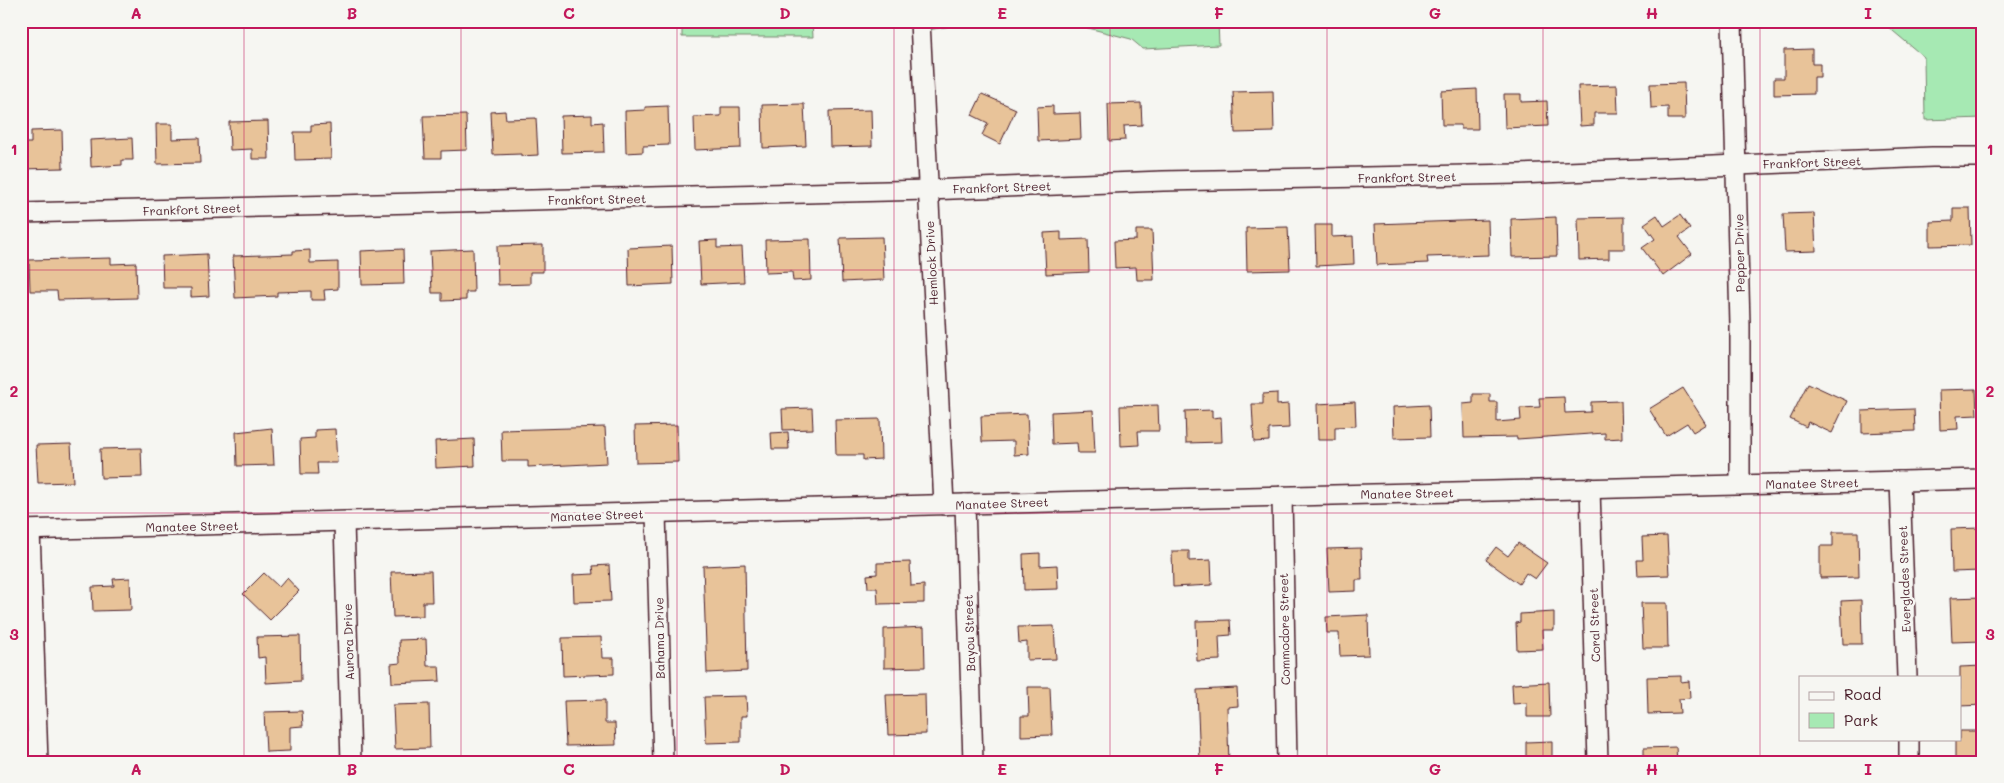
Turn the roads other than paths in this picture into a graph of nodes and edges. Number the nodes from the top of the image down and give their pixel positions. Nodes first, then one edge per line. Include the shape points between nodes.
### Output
1 (920, 21) edge
2 (1732, 21) edge
3 (1983, 157) edge
4 (1737, 165) junction
5 (928, 190) junction
6 (21, 213) edge
7 (1983, 479) edge
8 (1900, 481) junction
9 (1740, 485) junction
10 (1590, 488) junction
11 (1282, 496) junction
12 (965, 504) junction
13 (944, 505) junction
14 (656, 513) junction
15 (344, 522) junction
16 (26, 530) edge
17 (1907, 676) edge
18 (1909, 740) edge
19 (38, 762) edge
20 (351, 762) edge
21 (663, 762) edge
22 (973, 762) edge
23 (1287, 762) edge
24 (1598, 762) edge
25 (1910, 762) edge

1 - 5 street, Hemlock Drive
2 - 4 street, Pepper Drive
3 - 4 street, Frankfort Street
4 - 5 street, Frankfort Street
4 - 9 street, Pepper Drive
5 - 6 street, Frankfort Street
5 - 13 street, Hemlock Drive
7 - 8 street, Manatee Street
8 - 9 street, Manatee Street
8 - 17 street, Everglades Street
9 - 10 street, Manatee Street
10 - 11 street, Manatee Street
10 - 24 street, Coral Street
11 - 12 street, Manatee Street
11 - 23 street, Commodore Street
12 - 13 street, Manatee Street
12 - 22 street, Bayou Street
13 - 14 street, Manatee Street
14 - 15 street, Manatee Street
14 - 21 street, Bahama Drive
15 - 16 street, Manatee Street
15 - 20 street, Aurora Drive
16 - 19 street
18 - 25 street

